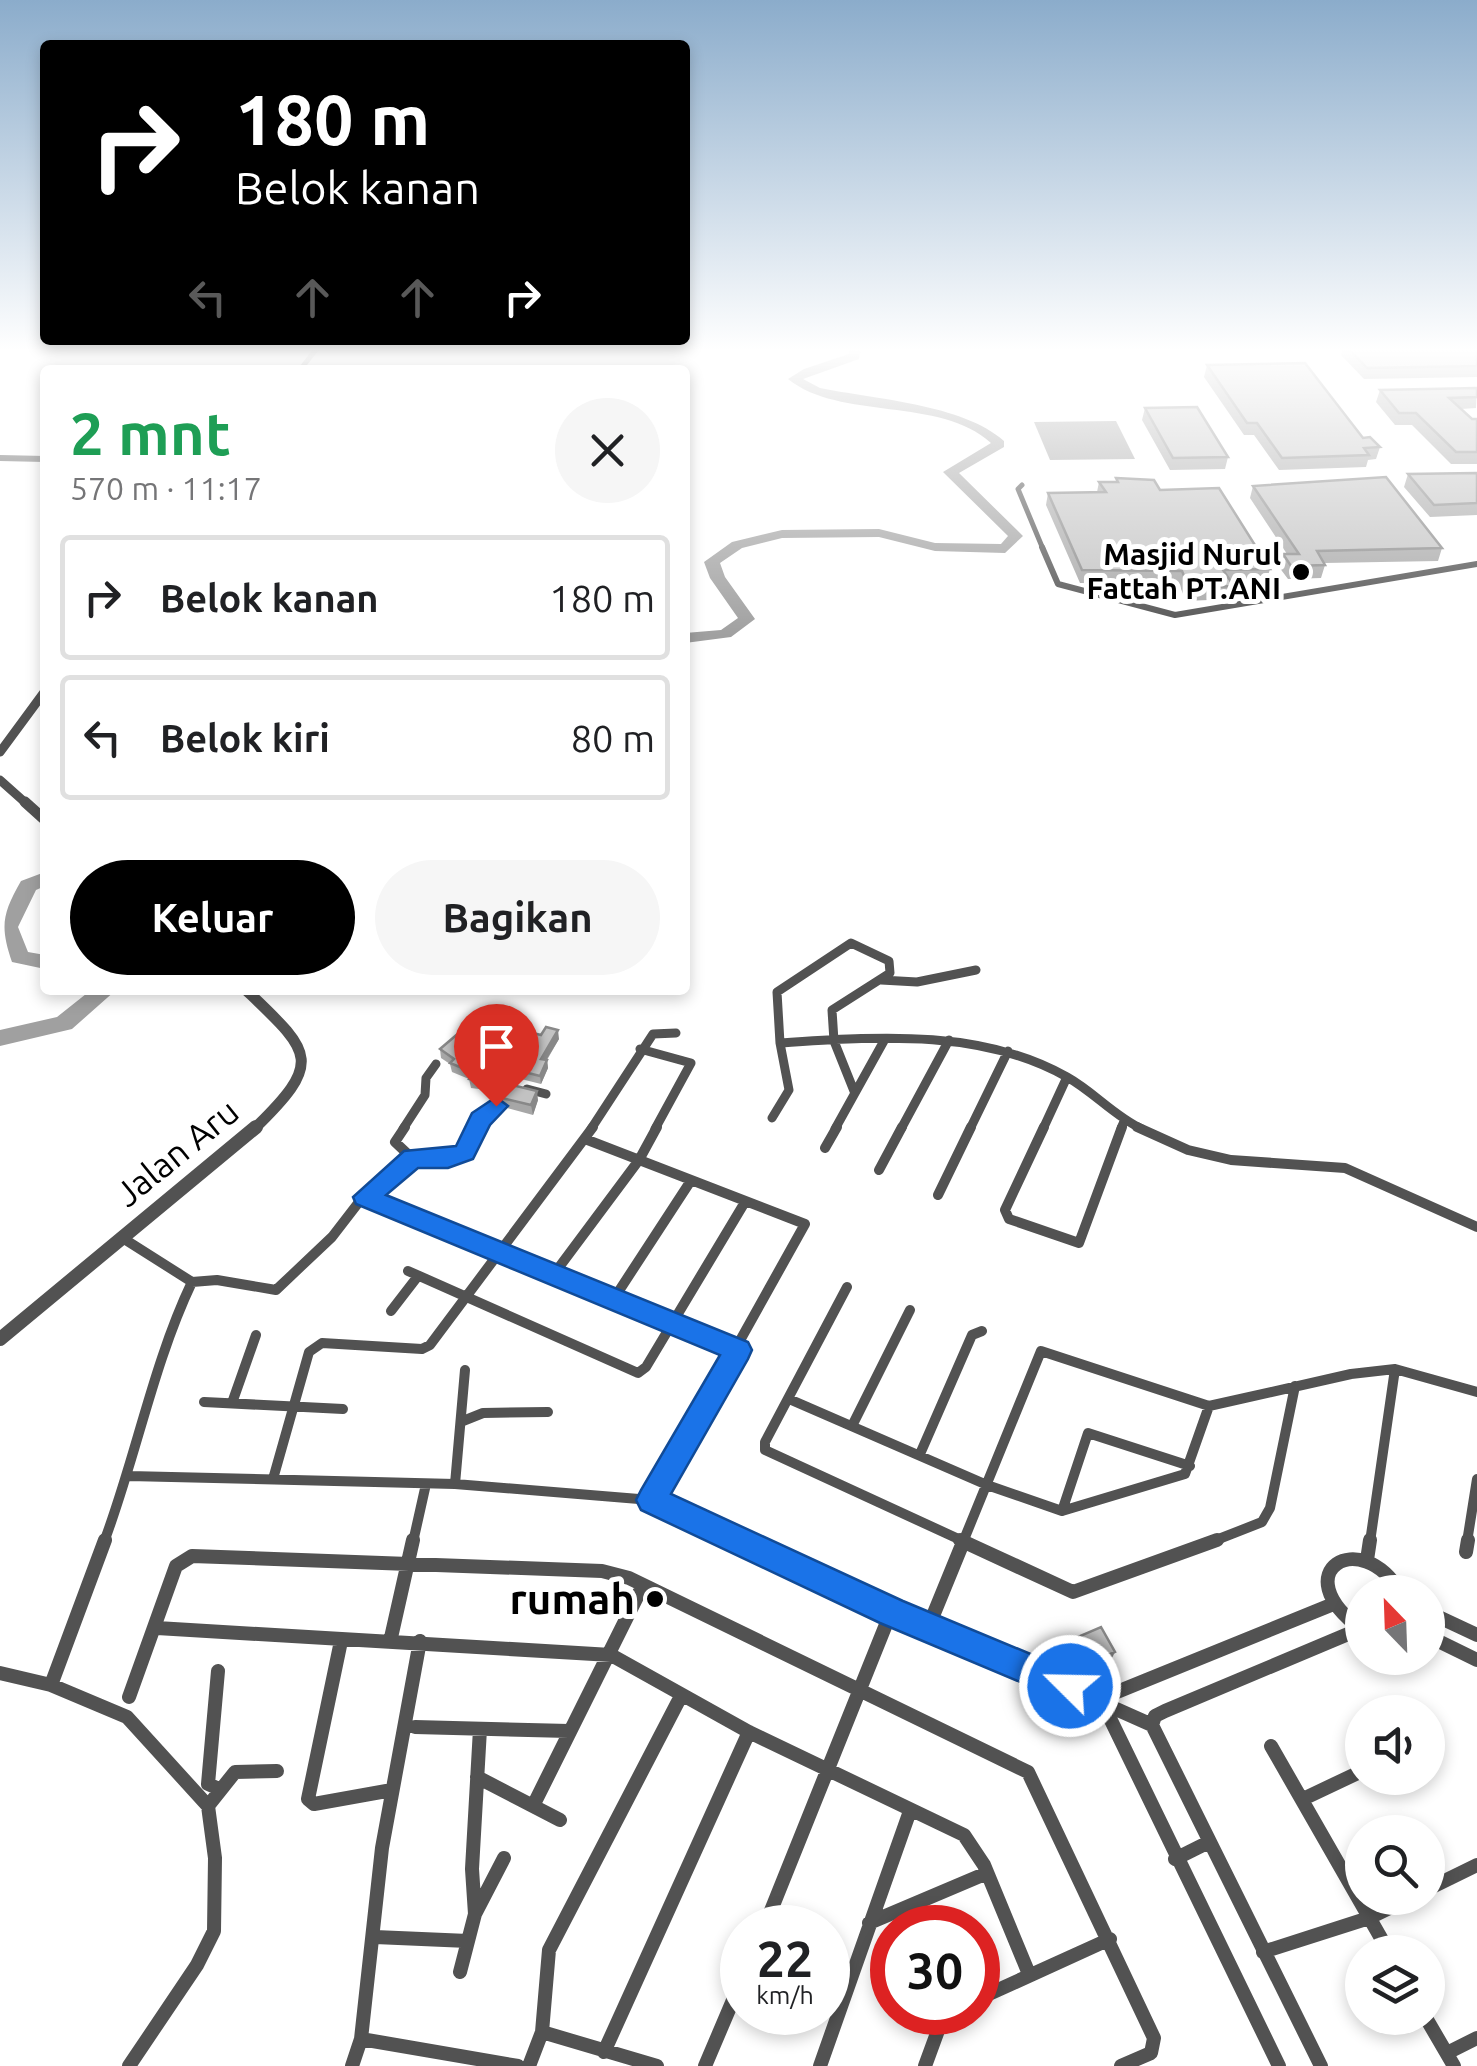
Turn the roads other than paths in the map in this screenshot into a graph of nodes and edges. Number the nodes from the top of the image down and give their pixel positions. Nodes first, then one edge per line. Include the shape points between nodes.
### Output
1 (0, 458) edge
2 (40, 460) edge
3 (1022, 485) dead end
4 (1477, 564) edge
5 (40, 698) edge
6 (0, 752) edge
7 (0, 780) edge
8 (40, 816) edge
9 (976, 970) dead end
10 (881, 980) junction
11 (251, 995) edge
12 (676, 1033) dead end
13 (885, 1039) junction
14 (949, 1040) junction
15 (834, 1041) junction
16 (780, 1043) junction
17 (640, 1049) junction
18 (1008, 1051) junction
19 (505, 1058) dead end
20 (436, 1064) dead end
21 (1067, 1078) junction
22 (510, 1085) junction
23 (854, 1092) junction
24 (546, 1094) dead end
25 (772, 1118) dead end
26 (1124, 1121) junction
27 (584, 1139) junction
28 (825, 1148) dead end
29 (412, 1158) junction
30 (639, 1160) junction
31 (879, 1170) dead end
32 (690, 1182) junction
33 (938, 1194) dead end
34 (365, 1197) junction
35 (745, 1202) junction
36 (1477, 1227) edge
37 (121, 1237) junction
38 (502, 1252) junction
39 (154, 1258) joint
40 (554, 1274) junction
41 (192, 1282) junction
42 (847, 1288) dead end
43 (466, 1299) junction
44 (613, 1300) junction
45 (391, 1310) dead end
46 (910, 1310) dead end
47 (671, 1324) junction
48 (982, 1332) dead end
49 (256, 1335) dead end
50 (0, 1339) edge
51 (738, 1350) junction
52 (1396, 1369) junction
53 (464, 1370) dead end
54 (1295, 1386) junction
55 (1477, 1392) edge
56 (789, 1399) junction
57 (204, 1402) dead end
58 (232, 1403) junction
59 (294, 1405) junction
60 (1209, 1406) junction
61 (343, 1409) dead end
62 (548, 1412) dead end
63 (462, 1421) junction
64 (852, 1426) junction
65 (920, 1454) junction
66 (1190, 1466) junction
67 (129, 1476) junction
68 (273, 1479) junction
69 (1477, 1479) edge
70 (426, 1484) junction
71 (455, 1484) junction
72 (987, 1485) junction
73 (652, 1500) junction
74 (1062, 1511) junction
75 (1473, 1532) edge
76 (967, 1540) junction
77 (1466, 1552) dead end
78 (1367, 1560) junction
79 (408, 1567) junction
80 (1388, 1575) edge
81 (642, 1587) junction
82 (1331, 1606) junction
83 (891, 1612) junction
84 (1345, 1616) edge
85 (1445, 1620) edge
86 (157, 1628) junction
87 (928, 1628) junction
88 (1477, 1635) edge
89 (1345, 1636) edge
90 (341, 1641) junction
91 (420, 1641) junction
92 (390, 1642) junction
93 (1445, 1644) edge
94 (611, 1655) junction
95 (1477, 1660) edge
96 (218, 1671) dead end
97 (0, 1673) edge
98 (52, 1685) junction
99 (860, 1691) junction
100 (682, 1696) junction
101 (128, 1697) dead end
102 (1105, 1701) junction
103 (1152, 1725) junction
104 (415, 1727) dead end
105 (480, 1729) junction
106 (570, 1731) junction
107 (750, 1732) junction
108 (1271, 1746) dead end
109 (832, 1769) junction
110 (277, 1771) dead end
111 (476, 1777) junction
112 (1345, 1780) edge
113 (220, 1789) junction
114 (392, 1790) junction
115 (1303, 1799) junction
116 (534, 1804) junction
117 (208, 1806) junction
118 (910, 1811) junction
119 (560, 1820) dead end
120 (1207, 1843) junction
121 (504, 1858) dead end
122 (1175, 1858) junction
123 (1477, 1865) edge
124 (987, 1873) junction
125 (1445, 1881) edge
126 (774, 1905) edge
127 (475, 1914) junction
128 (1375, 1915) edge
129 (1369, 1918) junction
130 (869, 1923) junction
131 (1379, 1935) edge
132 (375, 1938) junction
133 (1110, 1939) junction
134 (468, 1941) junction
135 (1262, 1952) junction
136 (460, 1972) dead end
137 (1029, 1974) junction
138 (1000, 1988) edge
139 (720, 2031) edge
140 (542, 2032) junction
141 (936, 2035) edge
142 (1436, 2035) edge
143 (1477, 2038) edge
144 (362, 2039) junction
145 (604, 2052) junction
146 (1450, 2059) edge
147 (129, 2066) edge
148 (352, 2066) edge
149 (518, 2066) edge
150 (529, 2066) edge
151 (656, 2066) edge
152 (705, 2066) edge
153 (820, 2066) edge
154 (925, 2066) edge
155 (1121, 2066) edge
156 (1279, 2066) edge
157 (1322, 2066) edge

1 - 2 street
3 - 4 street via 1018,489 1061,586 1170,614
5 - 6 street
7 - 8 street
9 - 10 street via 916,982
10 - 15 street via 834,1008
10 - 16 street via 891,963 848,944 777,992
11 - 37 street, Jalan Aru via 296,1038 300,1077 258,1127
12 - 17 street via 653,1034
13 - 14 street
13 - 15 street
13 - 23 street
14 - 18 street
14 - 31 street
15 - 16 street
15 - 23 street
16 - 25 street via 790,1090
17 - 27 street
17 - 30 street via 691,1061
18 - 21 street
18 - 33 street
19 - 22 street
20 - 29 street via 425,1095 394,1142
21 - 26 street
21 - 26 street via 1005,1210 1011,1220 1079,1243
22 - 24 street
22 - 29 street via 475,1127 465,1152
23 - 28 street
26 - 36 street via 1201,1155 1345,1168
27 - 30 street
27 - 38 street
29 - 34 street
30 - 32 street
30 - 40 street
32 - 35 street
32 - 44 street
34 - 38 street
34 - 41 street via 276,1290
35 - 47 street
35 - 51 street via 801,1220 806,1228
37 - 39 street
37 - 50 street, Jalan Aru
38 - 40 street
38 - 43 street
39 - 41 street
40 - 44 street
41 - 67 street via 175,1318
42 - 56 street
43 - 45 street via 413,1273
43 - 47 street via 634,1373 646,1367
43 - 59 street via 425,1348 314,1347
44 - 47 street
46 - 64 street
47 - 51 street
48 - 65 street via 972,1336
49 - 58 street
51 - 73 street
52 - 54 street
52 - 55 street
52 - 78 street
53 - 63 street
54 - 60 street
54 - 76 street via 1270,1508 1255,1527 1080,1592
56 - 64 street
56 - 76 street via 765,1442 768,1452
57 - 58 street
58 - 59 street
59 - 61 street
59 - 68 street
60 - 66 street
60 - 72 street via 1041,1351
62 - 63 street via 483,1413
63 - 71 street
64 - 65 street
65 - 72 street
66 - 74 street via 1172,1480
66 - 74 street via 1088,1433
67 - 68 street
67 - 98 street
68 - 70 street
69 - 75 street
70 - 71 street
70 - 79 street
71 - 73 street
72 - 74 street
72 - 76 street
73 - 83 street
75 - 77 street
76 - 87 street
78 - 80 street
78 - 82 street via 1350,1557 1326,1573
79 - 81 street via 602,1571
79 - 86 street via 192,1556 176,1566
79 - 92 street
81 - 94 street
81 - 99 street
82 - 84 street
82 - 102 street
83 - 87 street
83 - 99 street
85 - 88 street
86 - 90 street
86 - 101 street
87 - 102 street
89 - 103 street via 1165,1711
90 - 92 street
90 - 114 street via 308,1799 319,1803
91 - 92 street
91 - 94 street
91 - 114 street
93 - 95 street
94 - 100 street
94 - 106 street
96 - 113 street via 206,1774 208,1784
97 - 98 street
98 - 117 street via 127,1717
99 - 109 street
99 - 133 street via 1028,1772
100 - 107 street
100 - 140 street via 549,1950
102 - 103 street
102 - 122 street via 1106,1716
103 - 120 street
104 - 105 street
105 - 106 street
105 - 111 street
106 - 116 street
107 - 109 street
107 - 145 street
108 - 115 street
109 - 118 street
109 - 126 street
110 - 113 street via 240,1767
111 - 116 street
111 - 127 street
112 - 115 street
113 - 117 street
114 - 132 street
115 - 129 street
116 - 119 street
117 - 147 street via 214,1931
118 - 124 street via 973,1843
118 - 130 street
120 - 122 street
120 - 135 street
121 - 127 street
122 - 156 street
123 - 125 street
124 - 130 street
124 - 137 street
127 - 134 street
128 - 129 street
129 - 131 street
129 - 135 street
130 - 153 street
132 - 134 street
132 - 144 street
133 - 137 street
133 - 155 street via 1154,2038 1150,2053
134 - 136 street
135 - 157 street
137 - 138 street
139 - 152 street
140 - 145 street
140 - 150 street
141 - 154 street
142 - 146 street
143 - 146 street
144 - 148 street
144 - 149 street
145 - 151 street

